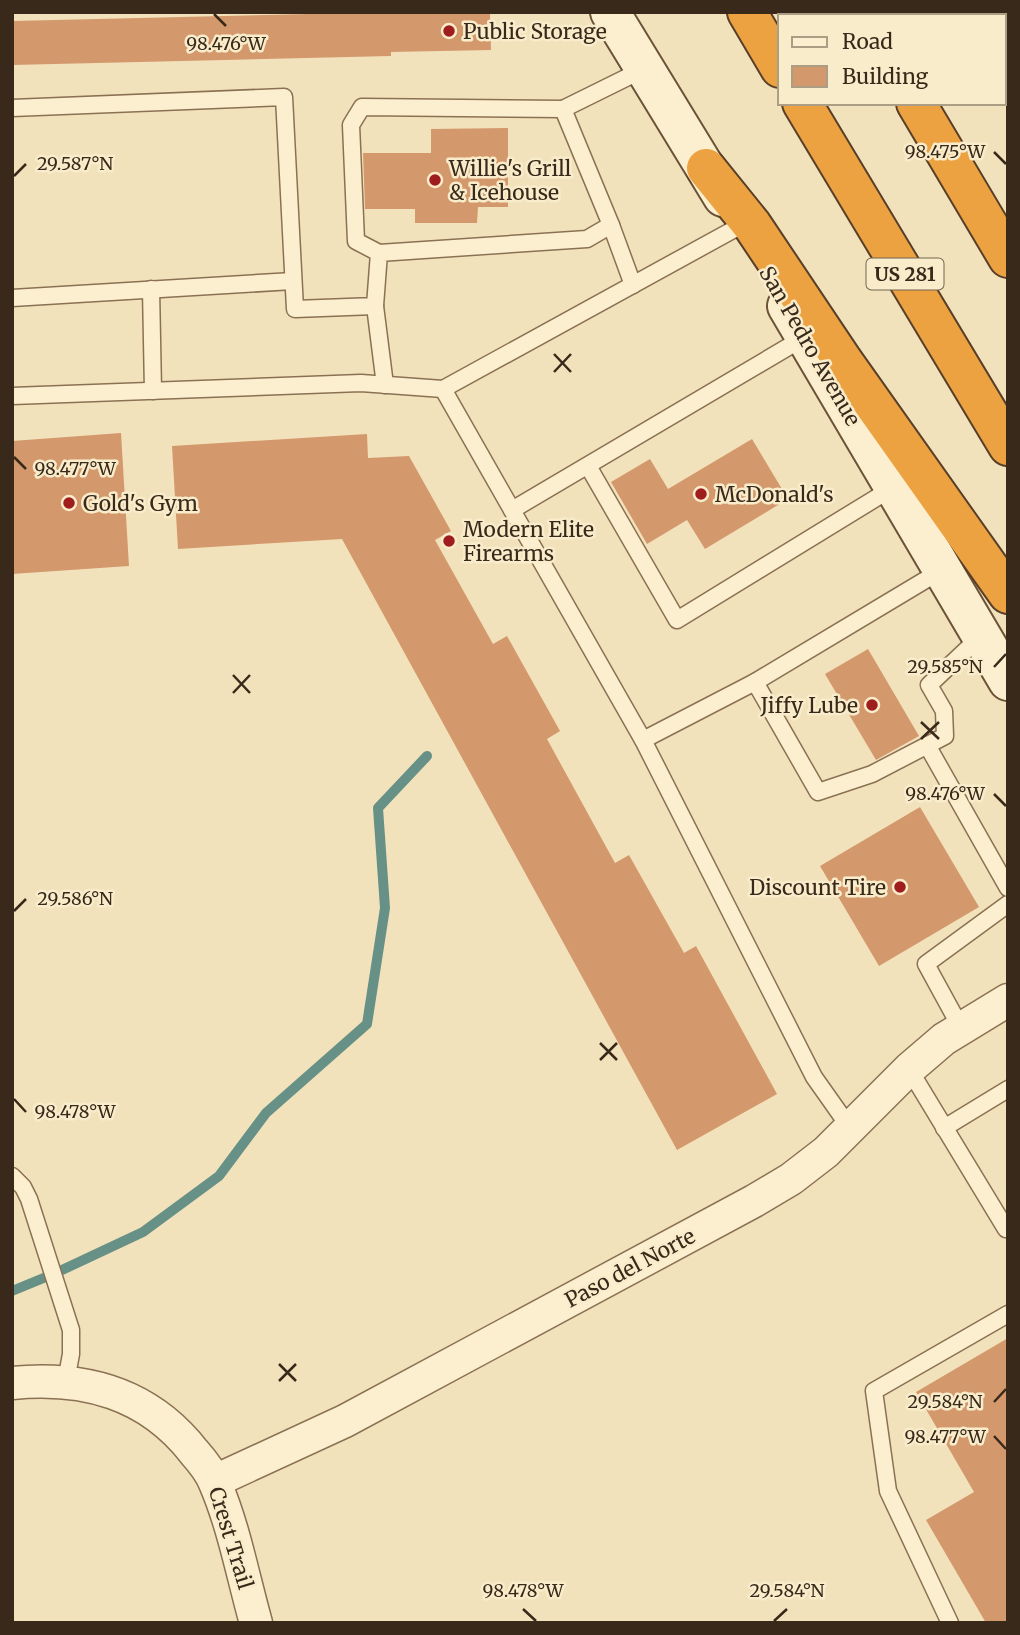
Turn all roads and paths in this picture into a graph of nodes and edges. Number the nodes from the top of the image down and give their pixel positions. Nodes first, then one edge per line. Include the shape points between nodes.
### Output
1 (610, 12) edge
2 (747, 12) edge
3 (778, 65) edge
4 (644, 69) junction
5 (803, 105) edge
6 (917, 105) edge
7 (12, 108) edge
8 (563, 109) junction
9 (706, 168) joint
10 (611, 225) junction
11 (746, 226) junction
12 (379, 253) junction
13 (1008, 258) edge
14 (293, 281) junction
15 (633, 285) junction
16 (151, 289) junction
17 (12, 298) edge
18 (375, 306) junction
19 (805, 337) junction
20 (385, 385) junction
21 (443, 389) junction
22 (153, 391) junction
23 (12, 396) edge
24 (1008, 446) edge
25 (587, 466) junction
26 (894, 487) junction
27 (512, 510) junction
28 (942, 570) junction
29 (1008, 594) edge
30 (981, 636) junction
31 (1008, 681) edge
32 (755, 682) junction
33 (643, 740) junction
34 (927, 745) junction
35 (1008, 888) edge
36 (1008, 904) edge
37 (1008, 1000) edge
38 (961, 1028) junction
39 (909, 1069) junction
40 (1008, 1089) edge
41 (850, 1128) junction
42 (944, 1128) junction
43 (12, 1176) edge
44 (1008, 1228) edge
45 (1008, 1314) edge
46 (66, 1381) junction
47 (12, 1383) edge
48 (215, 1481) junction
49 (256, 1623) edge
50 (950, 1623) edge

1 - 4 main road
2 - 3 highway
4 - 8 lane
4 - 9 main road
5 - 24 highway, US 281
6 - 13 highway
7 - 14 lane via 284,97
8 - 10 lane
8 - 12 lane via 362,107 351,125 356,241
9 - 11 highway
10 - 12 lane via 587,239
10 - 15 lane
11 - 15 lane
11 - 19 main road, San Pedro Avenue
11 - 29 highway
12 - 18 lane
14 - 16 lane
14 - 18 lane via 295,309
15 - 21 lane
16 - 17 lane
16 - 22 lane
18 - 20 lane
19 - 25 lane
19 - 26 main road, San Pedro Avenue
20 - 21 lane
20 - 22 lane
21 - 27 lane
22 - 23 lane
25 - 26 lane via 677,620
25 - 27 lane
26 - 28 main road, San Pedro Avenue
27 - 33 lane
28 - 30 main road, San Pedro Avenue
28 - 32 lane
30 - 31 main road, San Pedro Avenue
30 - 34 lane via 929,685 944,711 945,736
32 - 33 lane
32 - 34 lane via 818,792 872,774
33 - 41 lane via 814,1077
34 - 35 lane
36 - 38 lane via 926,964
37 - 38 street, Paso del Norte
38 - 39 street, Paso del Norte
39 - 41 street, Paso del Norte
39 - 42 lane
40 - 42 lane
41 - 48 street, Paso del Norte via 791,1179 754,1201 345,1421
42 - 44 lane
43 - 46 lane via 29,1199 64,1303 71,1330
45 - 50 lane via 874,1391 888,1491
46 - 47 street, Crest Trail
46 - 48 street, Crest Trail via 127,1398 156,1413 180,1433
48 - 49 street, Crest Trail

